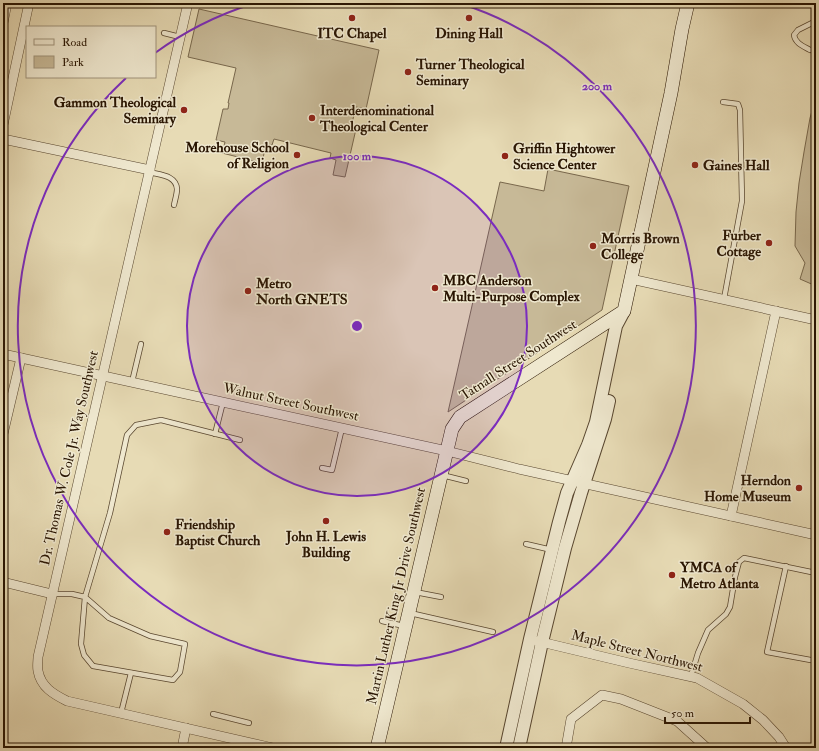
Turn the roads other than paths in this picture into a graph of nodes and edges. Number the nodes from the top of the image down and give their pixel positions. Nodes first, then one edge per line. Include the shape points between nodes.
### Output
1 (7, 3) edge
2 (28, 3) edge
3 (188, 3) edge
4 (688, 3) edge
5 (816, 21) edge
6 (3, 23) edge
7 (164, 33) dead end
8 (180, 37) junction
9 (810, 50) dead end
10 (723, 102) dead end
11 (3, 125) edge
12 (3, 140) edge
13 (150, 171) junction
14 (174, 205) dead end
15 (631, 279) junction
16 (724, 300) junction
17 (624, 310) junction
18 (776, 311) junction
19 (816, 320) edge
20 (141, 344) dead end
21 (3, 354) edge
22 (21, 358) junction
23 (102, 376) junction
24 (132, 382) junction
25 (223, 402) junction
26 (342, 428) junction
27 (3, 434) edge
28 (215, 434) junction
29 (240, 440) dead end
30 (447, 451) junction
31 (322, 468) dead end
32 (441, 475) junction
33 (466, 481) dead end
34 (578, 482) junction
35 (731, 516) junction
36 (816, 535) edge
37 (526, 544) dead end
38 (552, 550) junction
39 (786, 566) junction
40 (816, 573) edge
41 (3, 582) edge
42 (414, 591) junction
43 (52, 594) junction
44 (85, 597) junction
45 (441, 597) dead end
46 (408, 612) junction
47 (382, 621) dead end
48 (405, 627) junction
49 (493, 632) dead end
50 (530, 639) junction
51 (542, 642) junction
52 (816, 662) edge
53 (131, 672) junction
54 (691, 676) junction
55 (121, 713) junction
56 (213, 714) dead end
57 (249, 723) dead end
58 (186, 728) junction
59 (182, 748) edge
60 (273, 748) edge
61 (377, 748) edge
62 (506, 748) edge
63 (519, 748) edge
64 (566, 748) edge
65 (707, 748) edge
66 (786, 748) edge

1 - 6 street
2 - 11 street
3 - 8 street, Dr. Thomas W. Cole Jr. Way Southwest
4 - 15 main road
5 - 9 lane via 798,30 794,35 799,44
7 - 8 lane
8 - 13 street, Dr. Thomas W. Cole Jr. Way Southwest
10 - 16 lane via 738,104 740,110 742,200
12 - 13 street
13 - 14 lane via 172,178 175,182 177,190
13 - 23 street, Dr. Thomas W. Cole Jr. Way Southwest
15 - 16 street
15 - 17 main road
16 - 18 street
17 - 30 main road, Tatnall Street Southwest via 460,417 452,429
17 - 34 street via 616,326 596,422
18 - 19 street
18 - 35 street
20 - 24 lane
21 - 22 street, Walnut Street Southwest
22 - 23 street, Walnut Street Southwest
22 - 27 street
23 - 24 street, Walnut Street Southwest
23 - 43 street, Dr. Thomas W. Cole Jr. Way Southwest
24 - 25 street, Walnut Street Southwest
25 - 26 street, Walnut Street Southwest
25 - 28 lane
26 - 30 street, Walnut Street Southwest
26 - 31 lane via 332,470
28 - 29 lane
28 - 44 lane via 160,420 136,425 127,435 110,513
30 - 32 main road, Martin Luther King Jr Drive Southwest
30 - 34 street, Walnut Street Southwest
32 - 33 lane
32 - 42 main road, Martin Luther King Jr Drive Southwest
34 - 35 street, Walnut Street Southwest
34 - 38 street via 567,493
34 - 51 street
35 - 36 street, Walnut Street Southwest
37 - 38 lane
38 - 50 street
39 - 40 lane
39 - 52 lane via 767,652
39 - 54 lane via 744,558 739,562 730,607 708,630
41 - 43 street
42 - 45 lane
42 - 46 main road, Martin Luther King Jr Drive Southwest
43 - 44 lane
43 - 55 street, Dr. Thomas W. Cole Jr. Way Southwest via 38,657 38,671 43,684 53,694 66,701
44 - 53 lane via 80,644 84,655 93,666
44 - 53 lane via 109,618 150,636 185,644 180,672 173,680
46 - 48 main road, Martin Luther King Jr Drive Southwest
46 - 49 lane
47 - 48 lane
48 - 61 main road, Martin Luther King Jr Drive Southwest
50 - 51 street, Maple Street Northwest
50 - 62 street
51 - 54 street, Maple Street Northwest
51 - 63 street
53 - 55 lane
54 - 66 street, Maple Street Northwest via 743,704 763,720
55 - 58 street, Dr. Thomas W. Cole Jr. Way Southwest
56 - 57 lane
58 - 59 street
58 - 60 street, Dr. Thomas W. Cole Jr. Way Southwest
64 - 65 street via 571,719 602,695 621,699 677,721

